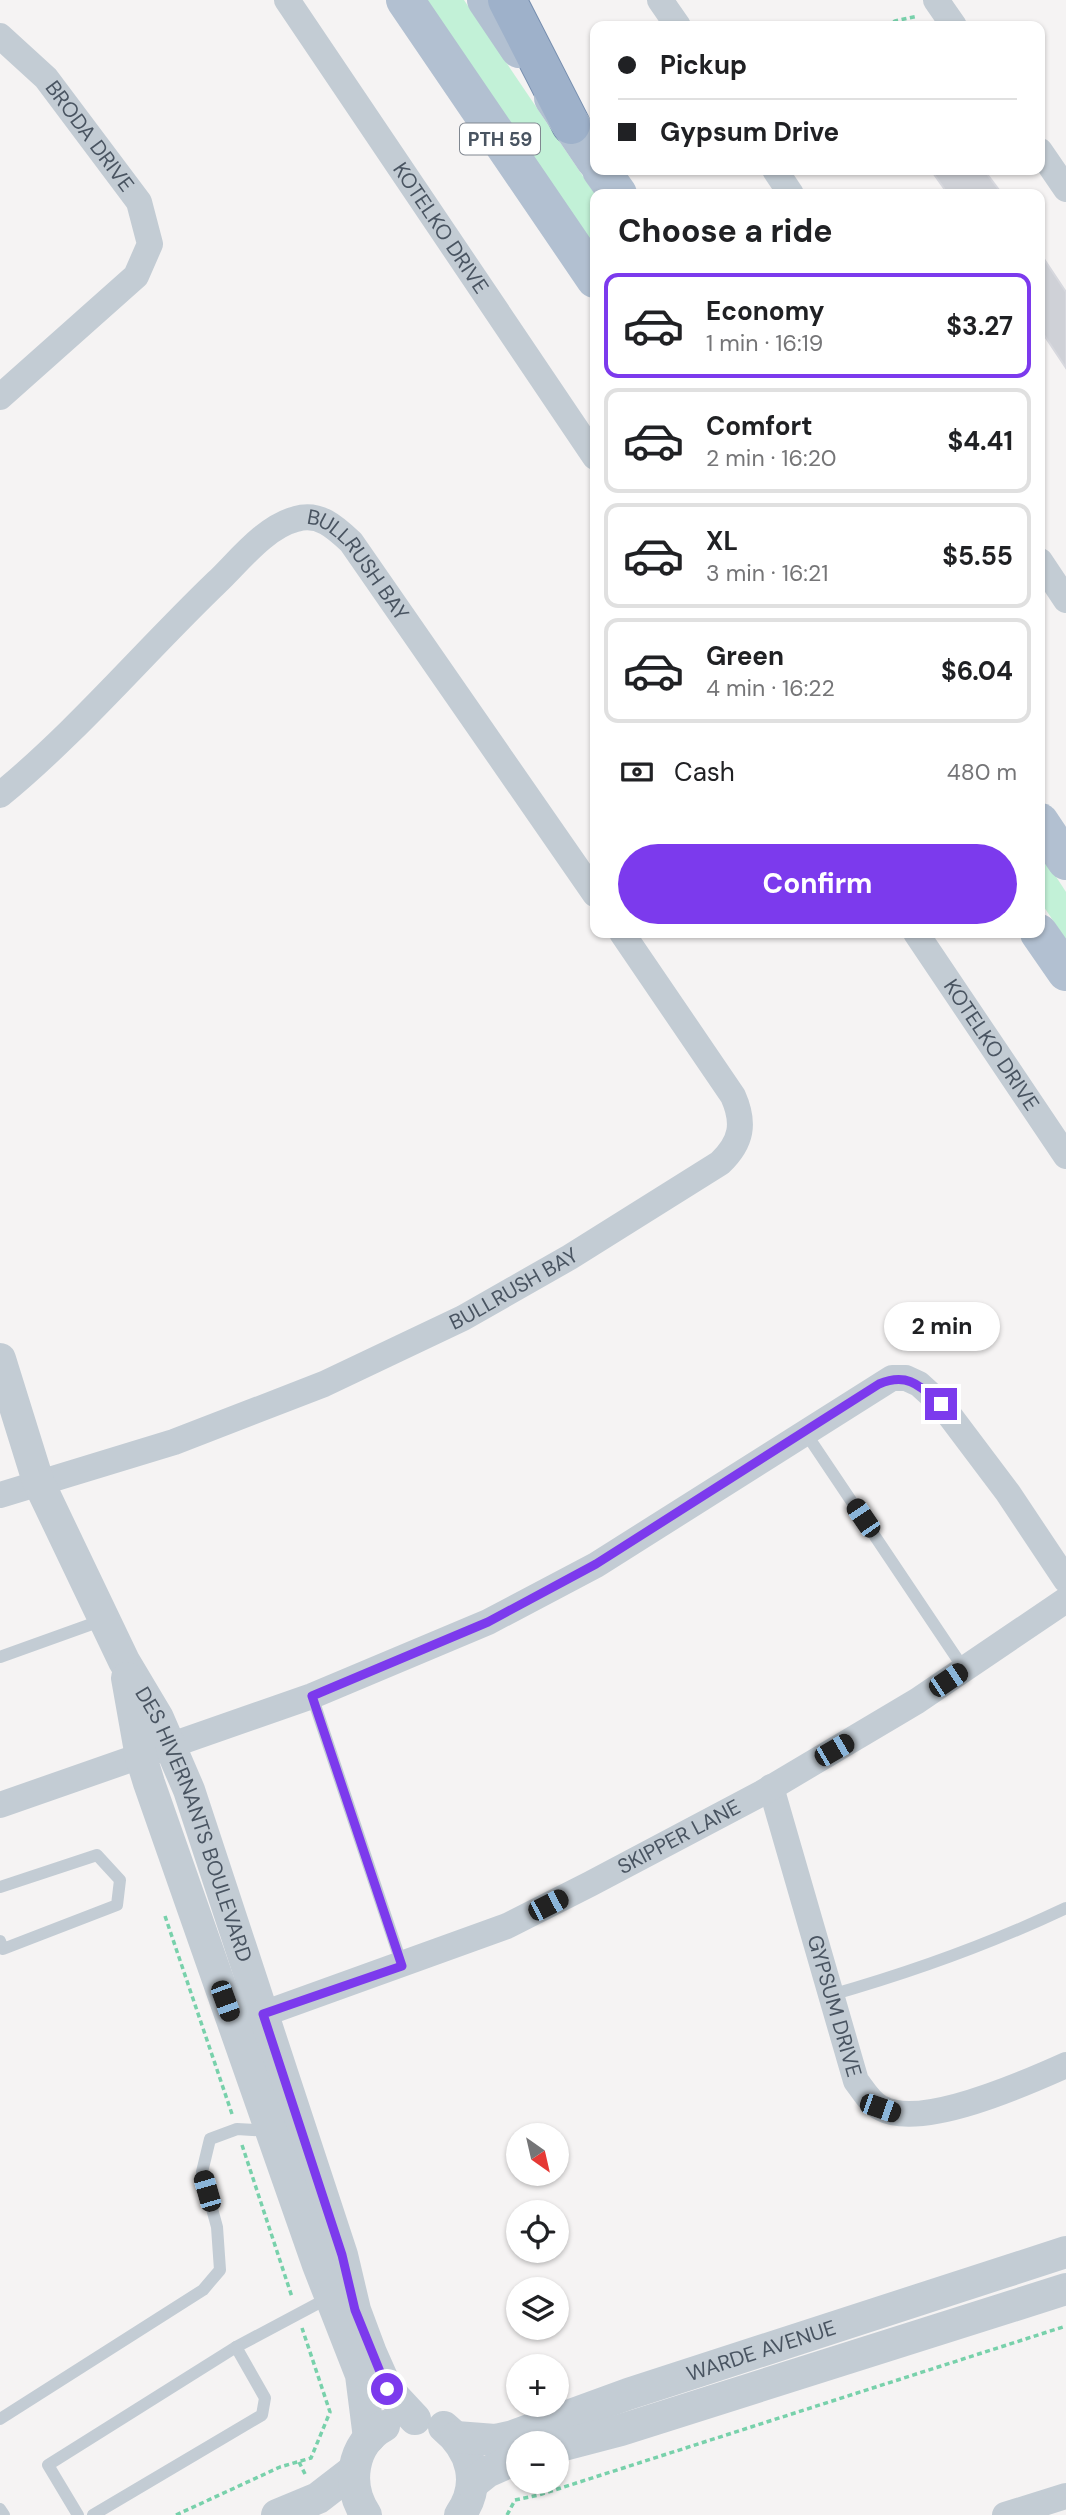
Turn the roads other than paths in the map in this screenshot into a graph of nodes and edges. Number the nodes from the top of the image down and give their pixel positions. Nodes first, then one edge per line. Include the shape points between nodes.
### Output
1 (287, 0) edge
2 (405, 0) edge
3 (486, 0) edge
4 (507, 0) edge
5 (660, 0) edge
6 (675, 21) edge
7 (0, 36) edge
8 (571, 125) junction
9 (590, 153) edge
10 (1045, 158) edge
11 (1066, 189) edge
12 (590, 272) edge
13 (0, 397) edge
14 (590, 450) edge
15 (1045, 568) edge
16 (1066, 600) edge
17 (0, 795) edge
18 (1045, 830) edge
19 (1066, 861) edge
20 (590, 887) edge
21 (625, 938) edge
22 (919, 938) edge
23 (1042, 938) edge
24 (1066, 972) edge
25 (1066, 1156) edge
26 (0, 1359) edge
27 (805, 1432) junction
28 (38, 1482) junction
29 (0, 1495) edge
30 (1066, 1580) edge
31 (1066, 1600) edge
32 (103, 1619) junction
33 (0, 1657) edge
34 (124, 1661) junction
35 (964, 1669) junction
36 (312, 1696) junction
37 (170, 1746) junction
38 (141, 1757) junction
39 (771, 1787) junction
40 (0, 1805) edge
41 (0, 1887) edge
42 (1066, 1908) edge
43 (0, 1941) edge
44 (402, 1966) junction
45 (831, 1995) junction
46 (263, 2014) junction
47 (1066, 2065) edge
48 (271, 2131) junction
49 (1066, 2252) edge
50 (1066, 2289) edge
51 (331, 2297) junction
52 (236, 2347) junction
53 (0, 2419) edge
54 (415, 2419) junction
55 (456, 2437) junction
56 (369, 2438) junction
57 (569, 2443) edge
58 (506, 2464) edge
59 (354, 2471) junction
60 (472, 2484) junction
61 (1066, 2496) edge
62 (0, 2509) edge
63 (115, 2510) edge
64 (4, 2515) edge
65 (78, 2515) edge
66 (93, 2515) edge
67 (277, 2515) edge
68 (366, 2515) edge
69 (460, 2515) edge
70 (1005, 2515) edge

1 - 14 street, KOTELKO DRIVE
2 - 12 main road, PTH 59
3 - 8 main road, PTH 59
4 - 8 highway
5 - 6 street
7 - 13 street, BRODA DRIVE via 46,78 139,202 150,244 136,276
8 - 9 main road, PTH 59
10 - 11 street
15 - 16 street
17 - 20 street, BULLRUSH BAY via 262,539 284,523 316,517 351,542
18 - 19 main road
21 - 28 street, BULLRUSH BAY via 718,1071 741,1114 734,1150 720,1163 463,1318 324,1384 174,1442
22 - 25 street, KOTELKO DRIVE
23 - 24 main road
26 - 28 street, DES HIVERNANTS BOULEVARD
27 - 30 street via 879,1384 906,1378 919,1384 941,1404 1008,1493
27 - 35 lane
27 - 36 street via 607,1558 548,1590 488,1622
28 - 29 street, BULLRUSH BAY
28 - 32 street, DES HIVERNANTS BOULEVARD
31 - 35 street, SKIPPER LANE
32 - 33 lane
32 - 34 street, DES HIVERNANTS BOULEVARD
34 - 37 street, DES HIVERNANTS BOULEVARD
34 - 38 street, DES HIVERNANTS BOULEVARD
35 - 39 street, SKIPPER LANE
36 - 37 street
36 - 44 lane
37 - 38 street
37 - 46 street, DES HIVERNANTS BOULEVARD via 193,1800
38 - 40 street
38 - 48 street, DES HIVERNANTS BOULEVARD
39 - 44 street, SKIPPER LANE via 507,1926
39 - 45 street, GYPSUM DRIVE
41 - 43 lane via 97,1855 120,1880 117,1905 3,1949
42 - 45 lane via 1003,1938
44 - 46 street, SKIPPER LANE
45 - 47 street, GYPSUM DRIVE via 856,2081 880,2108 899,2115 943,2109
46 - 54 street, DES HIVERNANTS BOULEVARD via 359,2321 387,2389
48 - 51 street, DES HIVERNANTS BOULEVARD
48 - 53 lane via 237,2129 210,2139 202,2172 217,2227 220,2270 203,2290
49 - 55 street, WARDE AVENUE via 628,2394 513,2436 495,2440
50 - 57 street, WARDE AVENUE
51 - 52 lane
51 - 56 street, DES HIVERNANTS BOULEVARD via 361,2375
52 - 63 lane via 265,2398 262,2415
52 - 65 lane via 48,2465
54 - 55 street via 444,2427
54 - 56 street via 390,2423
55 - 60 street via 469,2459
56 - 59 street
58 - 60 street
59 - 67 street via 318,2498
59 - 68 street via 354,2489
60 - 69 street
61 - 70 street
62 - 64 lane
63 - 66 lane

